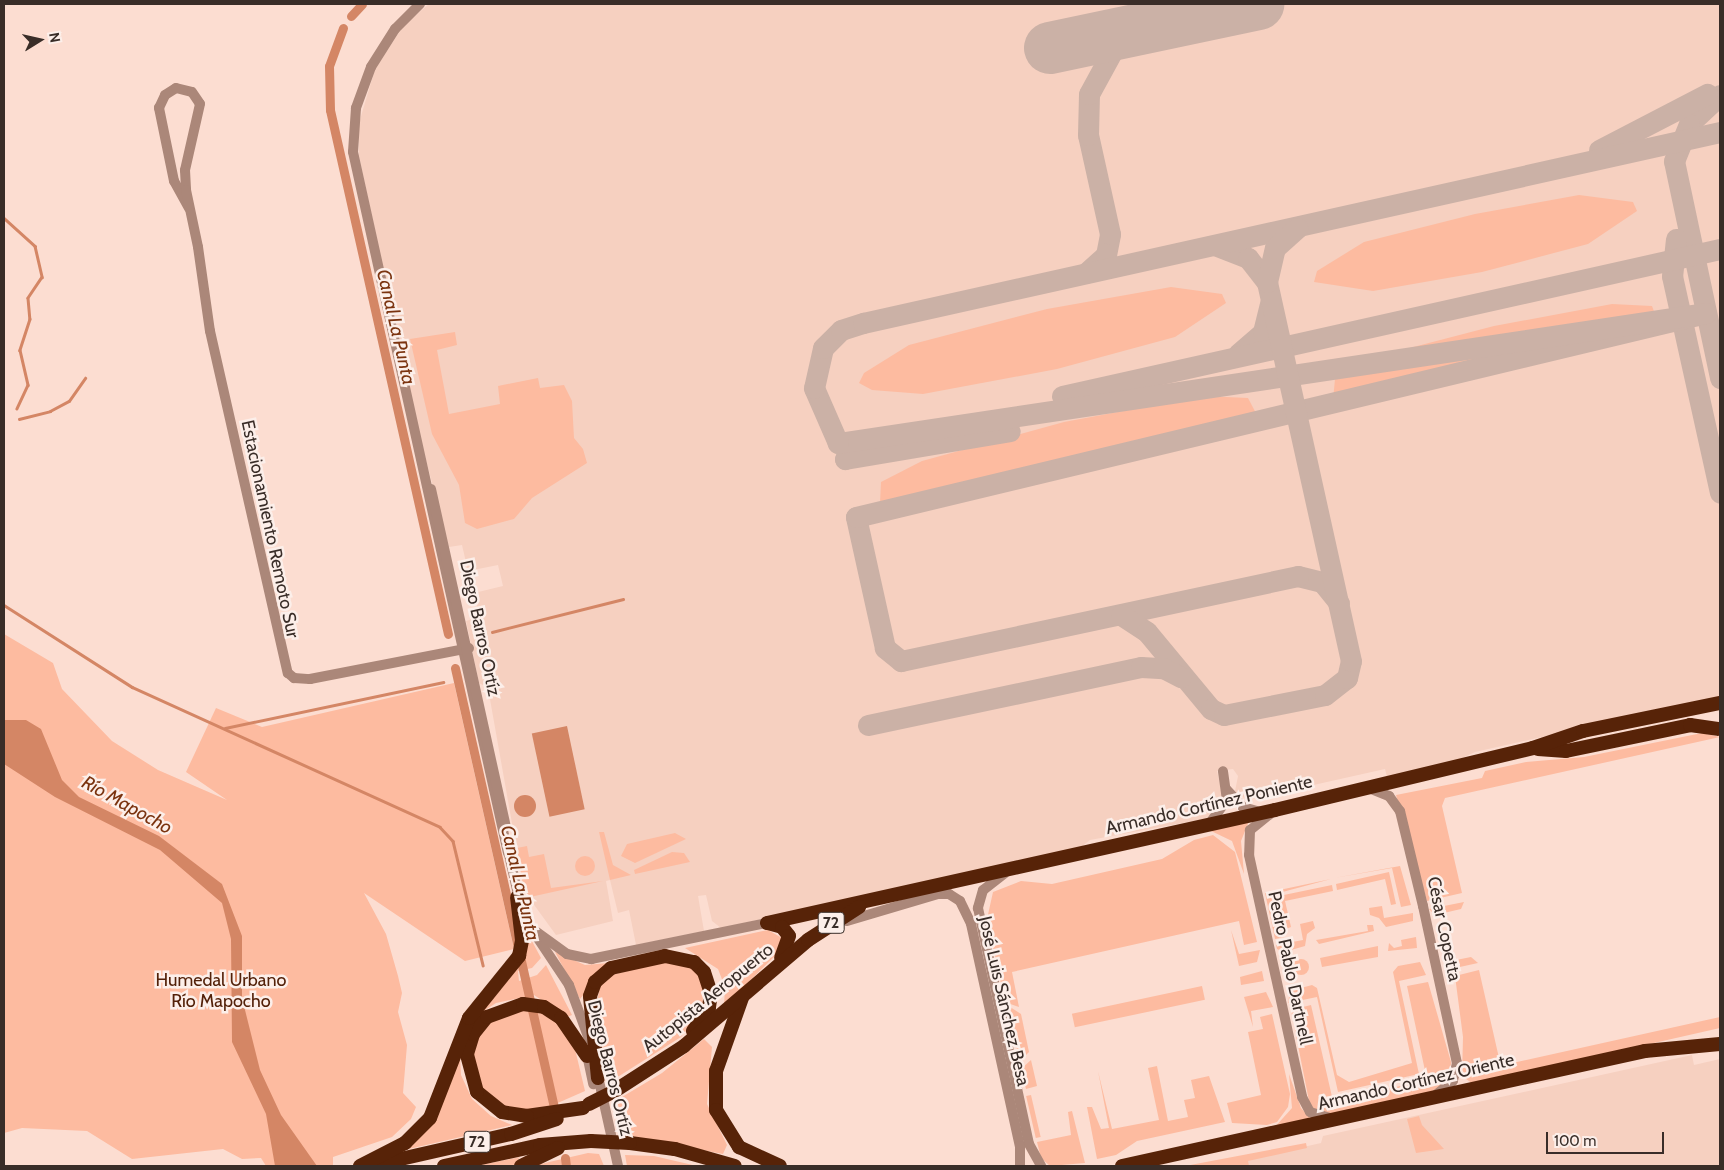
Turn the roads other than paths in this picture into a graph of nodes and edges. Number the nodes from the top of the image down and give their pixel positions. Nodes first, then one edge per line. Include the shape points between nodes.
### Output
1 (420, 4) edge
2 (189, 208) junction
3 (464, 648) junction
4 (1720, 703) edge
5 (1718, 729) dead end
6 (1533, 748) junction
7 (1223, 771) dead end
8 (1226, 788) junction
9 (1361, 788) junction
10 (1269, 811) junction
11 (1209, 823) junction
12 (1011, 869) junction
13 (893, 895) junction
14 (517, 896) junction
15 (523, 916) junction
16 (767, 923) junction
17 (820, 931) junction
18 (548, 956) junction
19 (777, 965) junction
20 (743, 995) junction
21 (1720, 1036) edge
22 (1720, 1044) edge
23 (1645, 1052) junction
24 (587, 1056) junction
25 (663, 1062) junction
26 (598, 1078) junction
27 (1436, 1095) junction
28 (586, 1106) junction
29 (1340, 1118) junction
30 (584, 1141) junction
31 (675, 1149) junction
32 (360, 1166) edge
33 (368, 1166) edge
34 (444, 1166) edge
35 (521, 1166) edge
36 (611, 1166) edge
37 (618, 1166) edge
38 (710, 1166) edge
39 (735, 1166) edge
40 (780, 1166) edge
41 (1020, 1166) edge
42 (1041, 1166) edge
43 (1122, 1166) edge

1 - 3 street, Diego Barros Ortíz via 395,29 370,67 356,108 353,136 358,189
2 - 2 street, Estacionamiento Remoto Sur via 186,170 200,104 196,95 182,88 165,95 159,108 176,186
2 - 3 street, Estacionamiento Remoto Sur via 210,331 288,673 294,678 310,679
3 - 14 street, Diego Barros Ortíz
4 - 6 highway, Armando Cortínez Poniente via 1583,731
5 - 6 highway, Armando Cortínez Poniente via 1690,726 1566,751
6 - 9 highway, Armando Cortínez Poniente
7 - 8 street
8 - 10 street via 1243,807
8 - 11 street via 1223,809
9 - 10 highway, Armando Cortínez Poniente
9 - 27 street, César Copetta via 1389,796 1402,817 1456,1063 1453,1081
10 - 11 highway, Armando Cortínez Poniente
10 - 29 street, Pedro Pablo Dartnell via 1253,826 1247,840 1304,1103 1318,1116
11 - 12 highway, Armando Cortínez Poniente
12 - 13 highway, Armando Cortínez Poniente
12 - 42 street, José Luis Sánchez Besa via 983,890 978,908 1029,1144
13 - 16 highway
13 - 17 highway, Autopista Aeropuerto / 72 via 851,911
14 - 15 street, Diego Barros Ortíz
14 - 32 highway via 522,932 516,962 469,1018 423,1127 400,1146
15 - 16 street via 541,938 567,954 584,959
15 - 18 street, Diego Barros Ortíz
16 - 19 highway via 782,926 789,936
17 - 19 highway, Autopista Aeropuerto / 72
17 - 41 street, José Luis Sánchez Besa via 919,897 945,893 960,901 972,924 1020,1146
18 - 24 street, Diego Barros Ortíz via 577,1014
18 - 26 street, Diego Barros Ortíz via 576,999
19 - 20 highway, Autopista Aeropuerto / 72
20 - 25 highway, Autopista Aeropuerto / 72
20 - 40 highway via 719,1059 715,1102 722,1125 739,1147
21 - 23 highway
22 - 23 highway, Armando Cortínez Oriente
23 - 27 highway, Armando Cortínez Oriente
24 - 28 highway via 561,1018 530,1004 499,1009 476,1028 468,1054 473,1085 489,1104 510,1114 536,1116
24 - 36 street, Diego Barros Ortíz
25 - 26 highway via 704,1018 711,1000 707,979 699,966 674,956 611,968 595,982 588,1008
25 - 28 highway, Autopista Aeropuerto / 72, bridge
26 - 37 street, Diego Barros Ortíz
27 - 29 highway, Armando Cortínez Oriente
28 - 33 highway, Autopista Aeropuerto / 72 via 511,1134
29 - 43 highway, Armando Cortínez Oriente
30 - 31 highway, 72, bridge
30 - 34 highway, 72 via 540,1145
30 - 35 highway
31 - 38 highway
31 - 39 highway, 72

